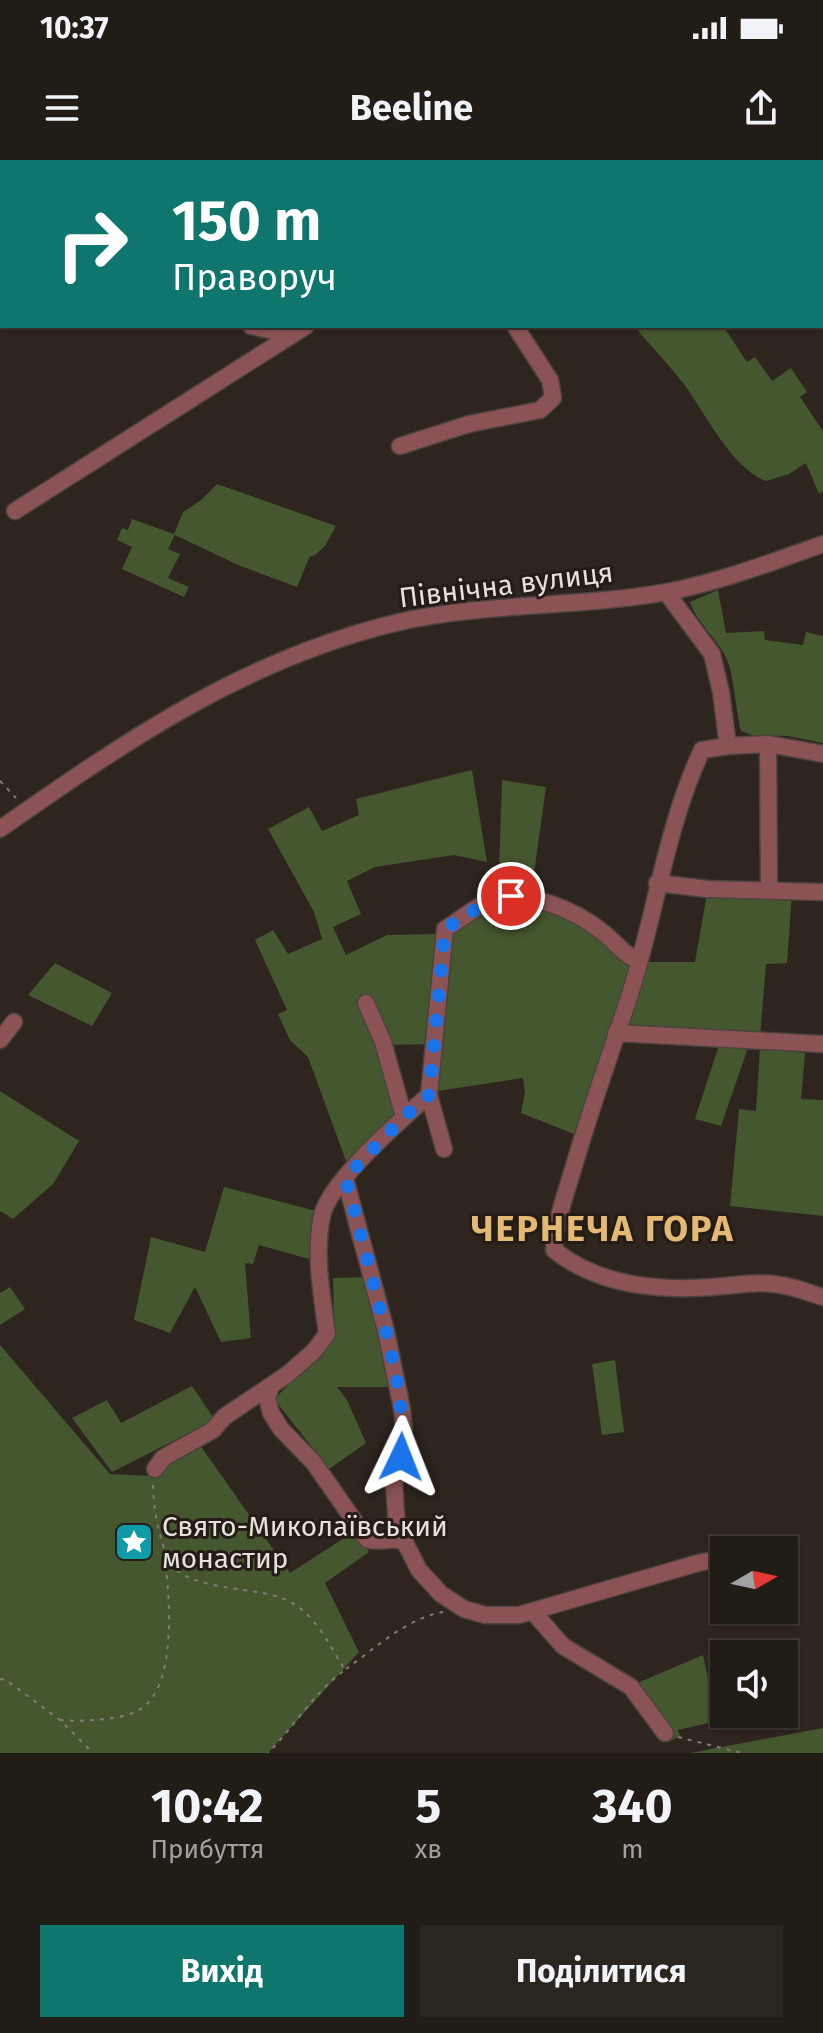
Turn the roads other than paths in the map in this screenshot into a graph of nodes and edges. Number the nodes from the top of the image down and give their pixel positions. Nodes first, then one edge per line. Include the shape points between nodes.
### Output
1 (260, 328) edge
2 (303, 328) edge
3 (516, 328) edge
4 (292, 335) junction
5 (400, 446) dead end
6 (15, 511) dead end
7 (823, 544) edge
8 (666, 592) junction
9 (768, 744) junction
10 (728, 746) junction
11 (823, 754) edge
12 (0, 829) edge
13 (657, 883) junction
14 (769, 889) junction
15 (823, 892) edge
16 (639, 961) junction
17 (366, 1003) dead end
18 (14, 1022) dead end
19 (616, 1033) junction
20 (0, 1040) edge
21 (823, 1044) edge
22 (429, 1095) junction
23 (404, 1117) junction
24 (444, 1149) dead end
25 (345, 1178) junction
26 (823, 1297) edge
27 (271, 1386) junction
28 (155, 1469) road end
29 (405, 1542) junction
30 (710, 1561) edge
31 (533, 1612) junction
32 (665, 1733) road end

1 - 4 street
2 - 4 street
3 - 5 street via 550,380 553,398 548,405
4 - 6 street
7 - 8 street, Північна вулиця
8 - 10 street via 712,654
8 - 12 street, Північна вулиця via 447,614 295,653 171,714
9 - 10 street
9 - 11 street
9 - 14 street
10 - 13 street via 702,750
13 - 14 street
13 - 16 street
14 - 15 street
16 - 19 street
16 - 22 street via 579,917 544,902 511,896 487,902 445,929
17 - 23 street
18 - 20 street
19 - 21 street
19 - 26 street via 574,1164 554,1250 594,1272 638,1287 680,1290 758,1283
22 - 23 street
22 - 24 street
23 - 25 street
25 - 27 street via 331,1193 322,1216 319,1264 327,1334
25 - 29 street via 402,1409 404,1429 394,1485 397,1527
27 - 28 street via 213,1430 163,1458
27 - 29 street via 267,1398 281,1429 314,1463 367,1539
29 - 31 street via 419,1570 464,1609 485,1615
30 - 31 street
31 - 32 street via 563,1646 631,1687

